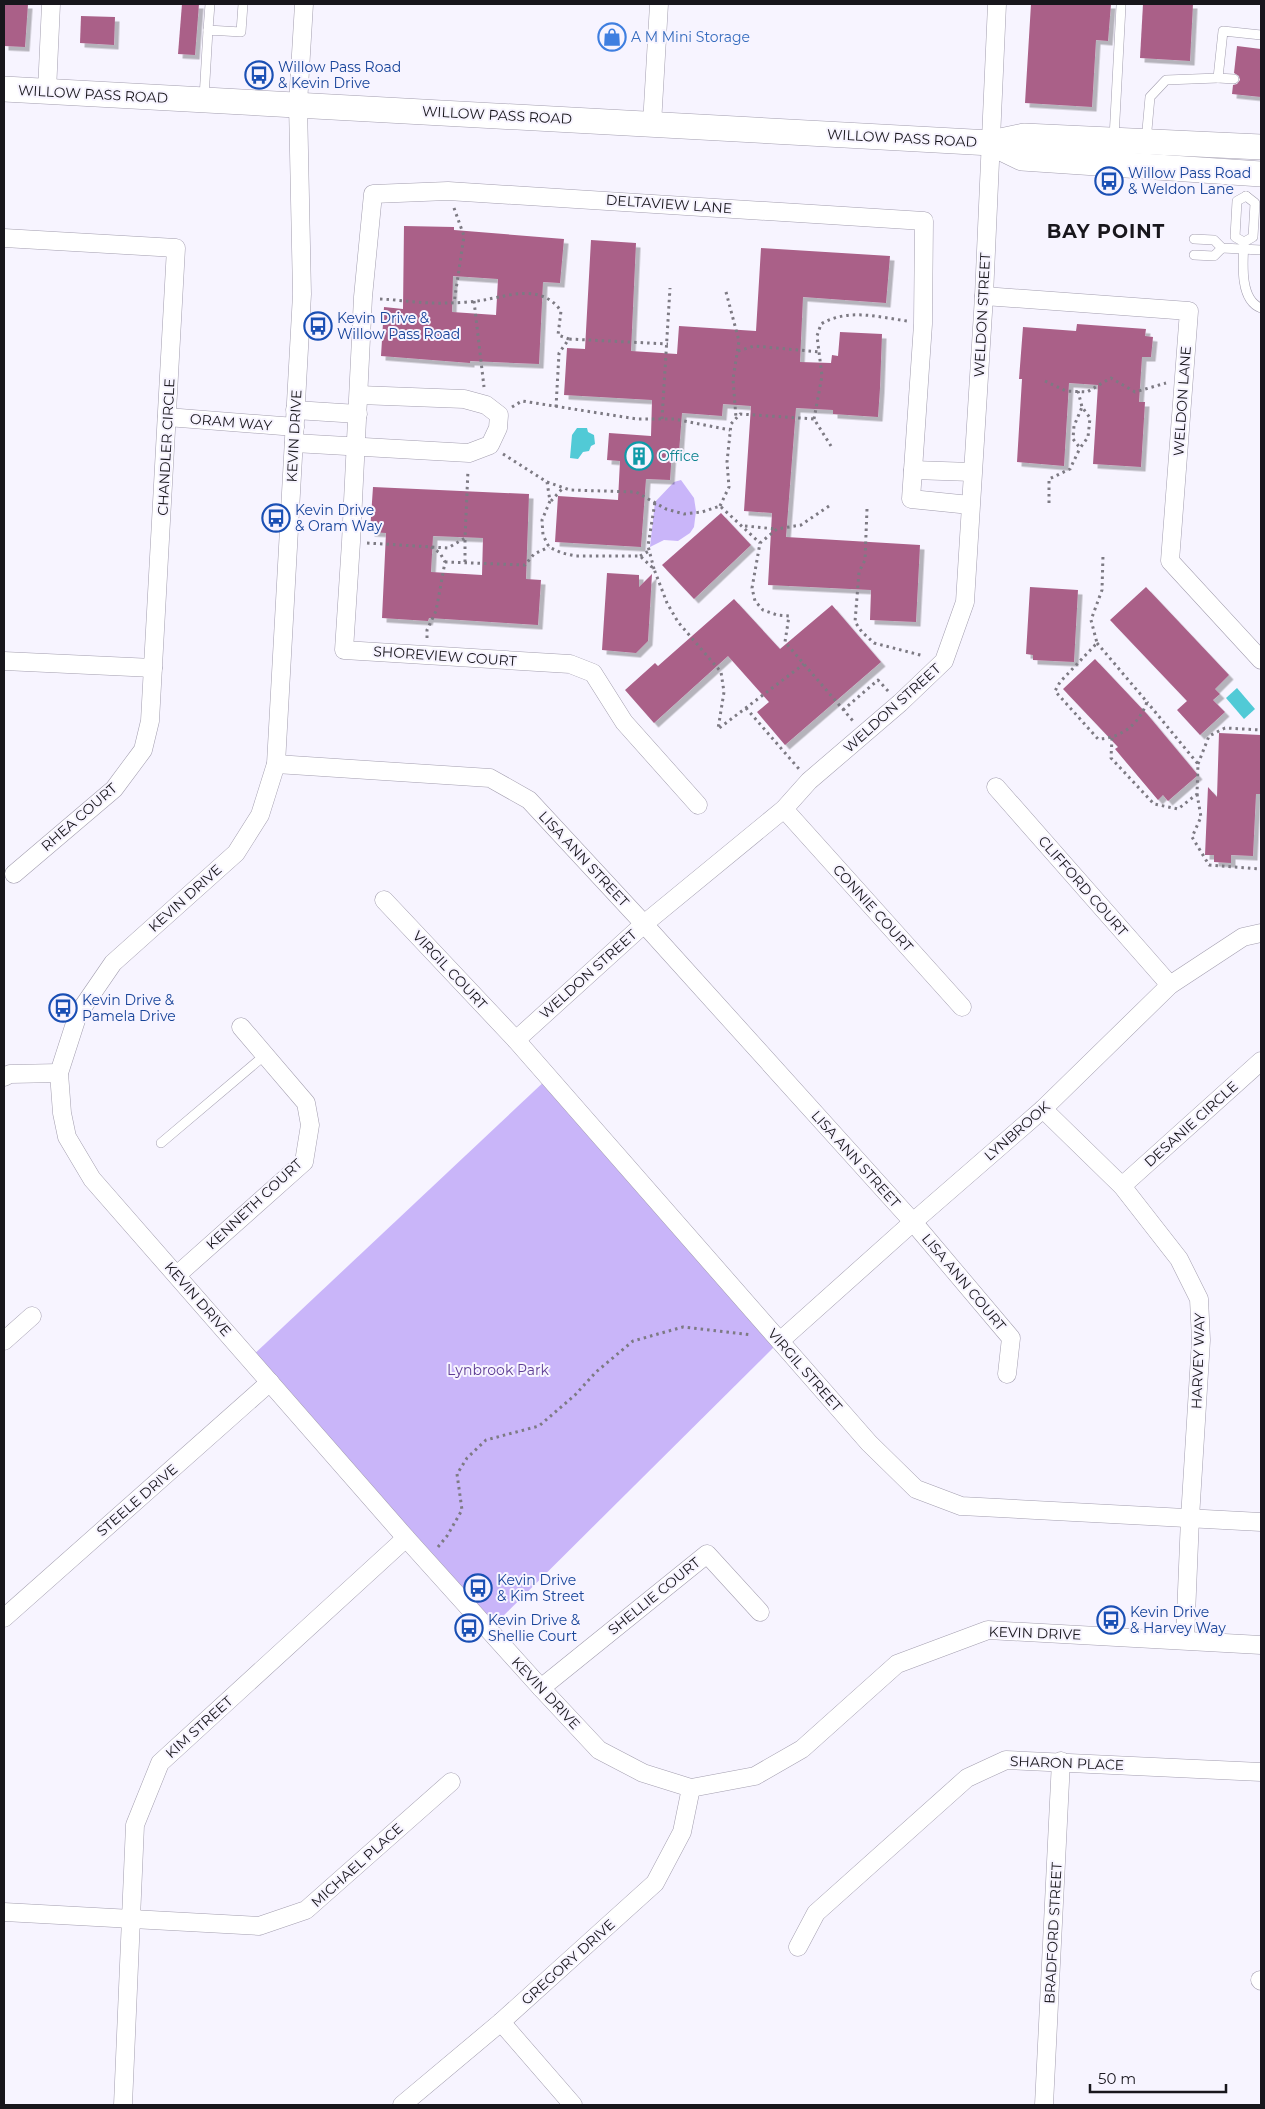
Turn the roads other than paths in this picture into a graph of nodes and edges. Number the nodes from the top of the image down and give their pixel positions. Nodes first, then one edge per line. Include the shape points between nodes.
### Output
1 (51, 4) edge
2 (210, 4) edge
3 (243, 4) edge
4 (304, 4) edge
5 (659, 4) edge
6 (997, 4) edge
7 (1121, 6) dead end
8 (208, 30) junction
9 (1261, 35) edge
10 (1218, 78) junction
11 (1234, 79) dead end
12 (4, 89) edge
13 (47, 91) junction
14 (204, 100) junction
15 (298, 104) junction
16 (652, 124) junction
17 (1114, 140) junction
18 (1146, 142) junction
19 (991, 143) junction
20 (1261, 147) edge
21 (1249, 183) edge
22 (4, 238) edge
23 (1194, 239) dead end
24 (1244, 245) junction
25 (1222, 248) junction
26 (1261, 250) edge
27 (1194, 255) dead end
28 (984, 296) junction
29 (1261, 308) edge
30 (359, 395) junction
31 (296, 410) junction
32 (167, 417) junction
33 (357, 431) junction
34 (294, 435) junction
35 (913, 470) junction
36 (972, 472) junction
37 (970, 505) junction
38 (1261, 660) edge
39 (4, 661) edge
40 (153, 668) junction
41 (276, 764) junction
42 (996, 787) dead end
43 (698, 805) dead end
44 (784, 809) junction
45 (14, 874) dead end
46 (384, 900) dead end
47 (644, 924) junction
48 (1261, 933) edge
49 (1170, 985) junction
50 (962, 1007) dead end
51 (241, 1027) dead end
52 (516, 1040) junction
53 (266, 1055) junction
54 (1261, 1061) edge
55 (59, 1073) junction
56 (4, 1077) edge
57 (1043, 1109) junction
58 (161, 1143) dead end
59 (1122, 1186) junction
60 (913, 1222) junction
61 (177, 1275) junction
62 (32, 1316) dead end
63 (4, 1341) edge
64 (780, 1341) junction
65 (1007, 1374) dead end
66 (270, 1382) junction
67 (1190, 1518) junction
68 (1261, 1522) edge
69 (406, 1538) junction
70 (760, 1612) dead end
71 (4, 1618) edge
72 (1186, 1640) junction
73 (1261, 1644) edge
74 (541, 1688) junction
75 (1062, 1761) junction
76 (1261, 1772) edge
77 (450, 1782) dead end
78 (691, 1788) junction
79 (4, 1912) edge
80 (132, 1920) junction
81 (798, 1946) dead end
82 (502, 2022) junction
83 (124, 2105) edge
84 (402, 2105) edge
85 (573, 2105) edge
86 (1044, 2105) edge

1 - 13 street
2 - 8 lane
3 - 8 lane via 241,32
4 - 15 street, KEVIN DRIVE
5 - 16 street
6 - 19 street, WELDON STREET
7 - 17 lane
8 - 14 lane
9 - 10 lane via 1223,31
10 - 11 lane
10 - 18 lane via 1166,80 1150,97
12 - 13 main road, WILLOW PASS ROAD
13 - 14 main road, WILLOW PASS ROAD
14 - 15 main road, WILLOW PASS ROAD
15 - 16 main road, WILLOW PASS ROAD
15 - 31 street, KEVIN DRIVE via 302,294
16 - 19 main road, WILLOW PASS ROAD
17 - 18 main road, WILLOW PASS ROAD
17 - 19 main road, WILLOW PASS ROAD via 1024,136
18 - 20 main road, WILLOW PASS ROAD
19 - 21 main road, WILLOW PASS ROAD via 1022,158
19 - 28 street, WELDON STREET
21 - 24 lane via 1255,203 1252,237
21 - 24 lane via 1237,201 1235,237
22 - 32 street, CHANDLER CIRCLE via 176,248
23 - 25 lane via 1214,240
24 - 25 lane
24 - 26 lane
24 - 29 lane via 1246,291 1255,306
25 - 27 lane via 1214,256
28 - 36 street, WELDON STREET
28 - 38 street, WELDON LANE via 1188,311 1170,561
30 - 33 street, DELTAVIEW LANE
30 - 33 street via 464,399 492,410 498,428 490,446 469,453
30 - 35 street, DELTAVIEW LANE via 363,297 373,194 448,190 924,222 923,324
31 - 33 street
31 - 34 street, KEVIN DRIVE
32 - 34 street, ORAM WAY
32 - 40 street, CHANDLER CIRCLE
33 - 34 street, ORAM WAY
33 - 43 street, SHOREVIEW COURT via 344,650 570,664 593,673 624,722
34 - 41 street, KEVIN DRIVE
35 - 36 street
35 - 37 street, DELTAVIEW LANE via 911,499
36 - 37 street, WELDON STREET
37 - 44 street, WELDON STREET via 965,602 944,661 809,781
39 - 40 street
40 - 45 street, RHEA COURT via 150,721 143,750 114,789
41 - 47 street, LISA ANN STREET via 490,778 529,800
41 - 55 street, KEVIN DRIVE via 260,815 236,853 113,963 78,1014
42 - 49 street, CLIFFORD COURT
44 - 47 street, WELDON STREET
44 - 50 street, CONNIE COURT
46 - 52 street, VIRGIL COURT
47 - 52 street, WELDON STREET
47 - 60 street, LISA ANN STREET
48 - 49 street, LYNBROOK via 1243,937
49 - 57 street, LYNBROOK
51 - 53 street, KENNETH COURT
52 - 64 street, VIRGIL STREET
53 - 58 lane
53 - 61 street, KENNETH COURT via 306,1102 310,1126 304,1162
54 - 59 street, DESANIE CIRCLE
55 - 56 street via 10,1074
55 - 61 street, KEVIN DRIVE via 67,1137 92,1179
57 - 59 street, HARVEY WAY
57 - 60 street, LYNBROOK
59 - 67 street, HARVEY WAY via 1179,1259 1199,1299 1201,1340
60 - 64 street, LYNBROOK
60 - 65 street, LISA ANN COURT via 1011,1338
61 - 66 street, KEVIN DRIVE
62 - 63 street
64 - 67 street, VIRGIL STREET via 869,1443 916,1489 960,1506
66 - 69 street, KEVIN DRIVE
66 - 71 street, STEELE DRIVE
67 - 68 street
67 - 72 street, HARVEY WAY
69 - 74 street, KEVIN DRIVE
69 - 80 street, KIM STREET via 160,1763 135,1825
70 - 74 street, SHELLIE COURT via 707,1554
72 - 73 street, KEVIN DRIVE
72 - 78 street, KEVIN DRIVE via 988,1630 897,1664 802,1749 755,1776
74 - 78 street, KEVIN DRIVE via 599,1750 643,1773
75 - 76 street, SHARON PLACE
75 - 81 street, SHARON PLACE via 1006,1760 967,1778 816,1913
75 - 86 street, BRADFORD STREET
77 - 80 street, MICHAEL PLACE via 306,1910 259,1926
78 - 82 street, GREGORY DRIVE via 682,1832 655,1883
79 - 80 street, MICHAEL PLACE
80 - 83 street, KIM STREET
82 - 84 street, GREGORY DRIVE
82 - 85 street

